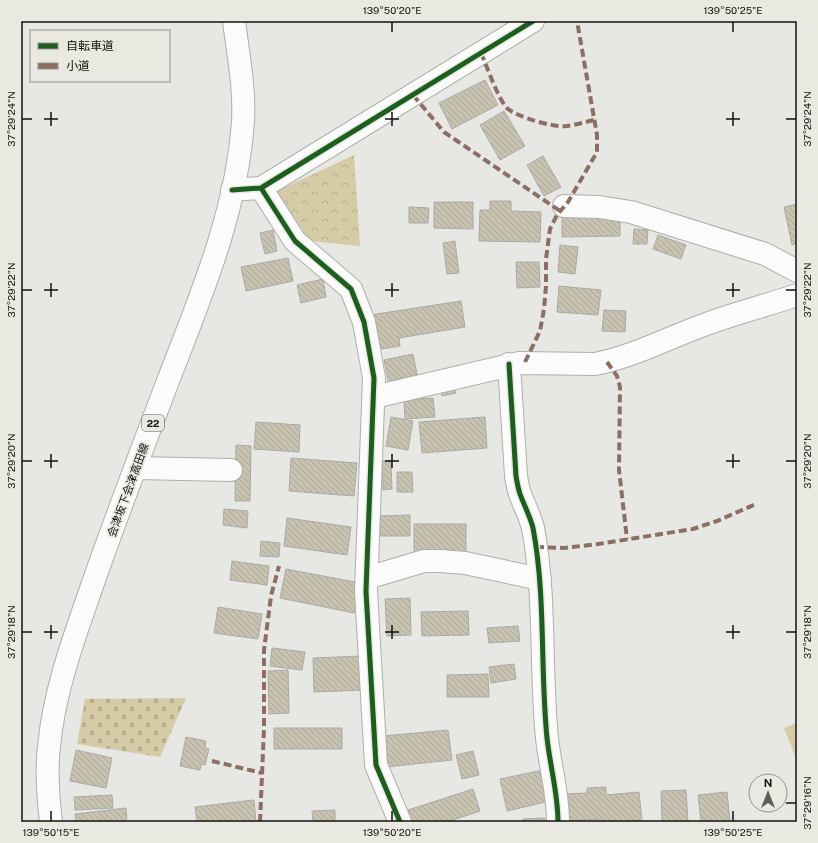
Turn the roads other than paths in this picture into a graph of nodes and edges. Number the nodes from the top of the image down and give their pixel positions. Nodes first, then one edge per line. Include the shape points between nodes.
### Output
1 (234, 21) edge
2 (533, 21) edge
3 (261, 188) junction
4 (232, 190) junction
5 (564, 206) dead end
6 (797, 271) edge
7 (797, 294) edge
8 (510, 364) junction
9 (374, 398) junction
10 (136, 468) junction
11 (231, 470) dead end
12 (367, 578) junction
13 (540, 579) junction
14 (50, 822) edge
15 (400, 822) edge
16 (558, 822) edge

1 - 4 street, 会津坂下会津高田線 / 22 via 243,120
2 - 3 street
3 - 4 street
3 - 9 street via 295,241 351,289 364,322 374,378
4 - 10 street, 会津坂下会津高田線 / 22 via 223,229 198,306
5 - 6 street via 599,207 631,212 765,254
7 - 8 street via 703,325 629,356 607,362
8 - 9 street
8 - 13 street via 516,476 519,493 532,526
9 - 12 street
10 - 11 street
10 - 14 street, 会津坂下会津高田線 / 22 via 73,641 58,697 49,747
12 - 13 street via 424,561 440,560
12 - 15 street via 376,765
13 - 16 street via 547,738 558,804

